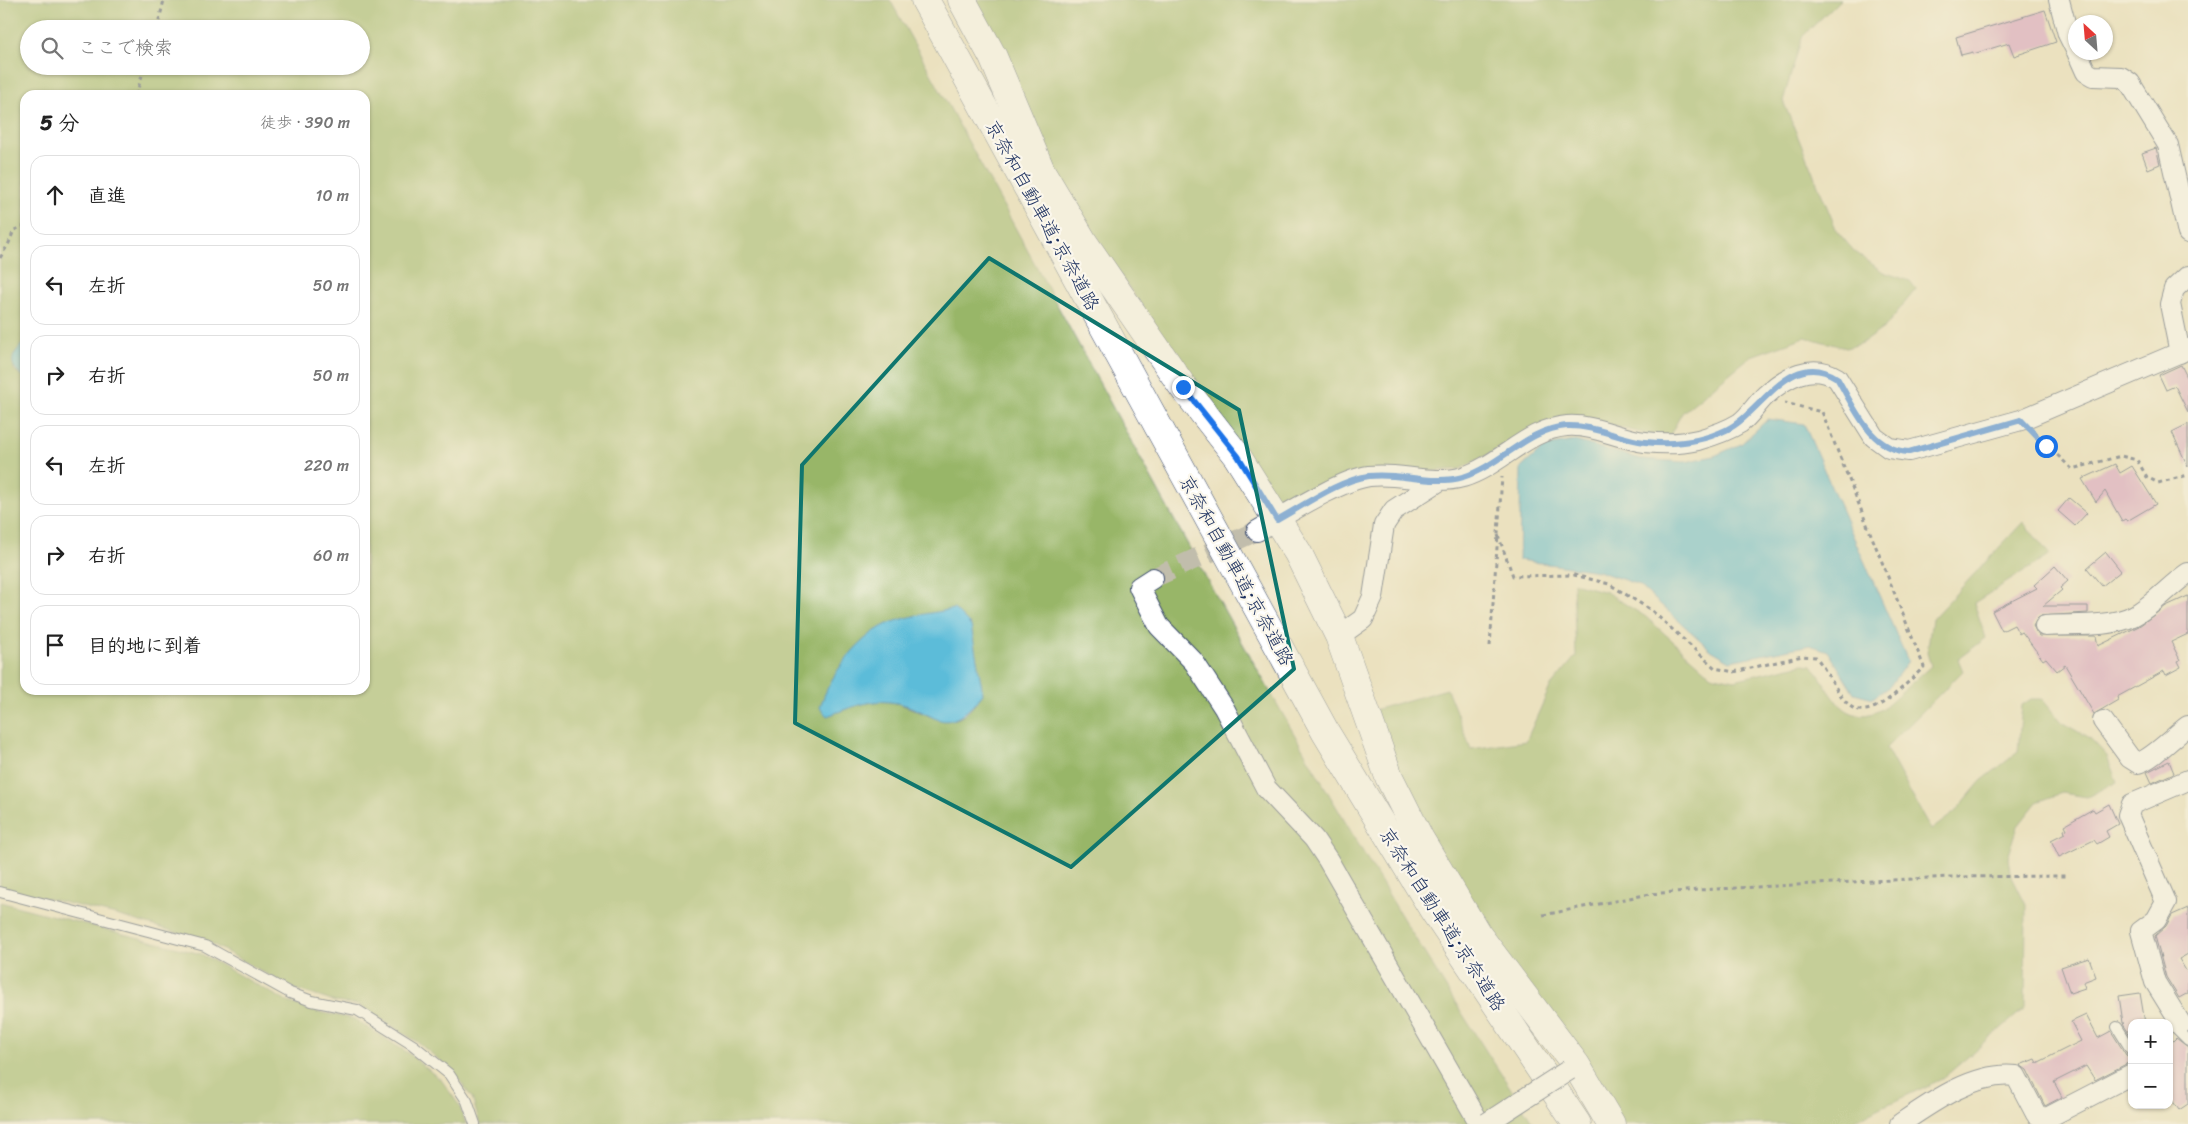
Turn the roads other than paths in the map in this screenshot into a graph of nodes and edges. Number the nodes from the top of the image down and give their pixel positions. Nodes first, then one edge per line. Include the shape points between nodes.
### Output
1 (912, 0) edge
2 (925, 0) edge
3 (962, 0) edge
4 (2059, 0) edge
5 (2068, 34) edge
6 (2080, 60) edge
7 (2188, 233) edge
8 (2188, 276) edge
9 (2184, 351) edge
10 (1439, 481) junction
11 (1267, 526) junction
12 (2188, 573) edge
13 (1153, 578) tunnel mouth
14 (2045, 626) dead end
15 (1339, 636) junction
16 (2103, 721) dead end
17 (2188, 726) edge
18 (2188, 780) edge
19 (0, 892) edge
20 (2117, 1027) dead end
21 (2180, 1030) edge
22 (2128, 1045) edge
23 (1573, 1067) junction
24 (2128, 1076) edge
25 (475, 1124) edge
26 (1484, 1124) edge
27 (1556, 1124) edge
28 (1577, 1124) edge
29 (1611, 1124) edge
30 (1900, 1124) edge

1 - 27 main road, 京奈和自動車道;京奈道路 via 1240,602 1426,921
2 - 28 main road, 京奈和自動車道;京奈道路 via 1326,733 1434,911
3 - 11 main road via 993,57 1046,180 1084,243 1183,387 1238,456
4 - 5 street
6 - 7 street via 2086,72 2094,76 2121,77 2130,83 2168,145
8 - 9 street via 2174,289 2170,304
9 - 10 street via 2021,420 1909,452 1889,448 1874,437 1837,378 1829,373 1808,372 1793,375 1763,398 1741,422 1712,436 1680,443 1644,442 1580,426 1556,428 1529,438 1515,450 1463,477
10 - 11 street via 1368,476 1346,483
10 - 15 street via 1394,510 1384,525 1373,596 1364,619
11 - 15 main road via 1298,553
12 - 14 street via 2152,604 2132,616 2114,622
13 - 26 street via 1139,587 1159,626 1194,662 1224,708 1266,788 1314,839 1328,860
15 - 23 main road via 1389,777 1420,839 1477,934
16 - 17 street via 2130,758 2138,763 2147,760
18 - 21 street via 2132,804 2128,815 2166,902 2156,920 2141,931 2155,982
19 - 25 lane via 205,946 290,992 319,1003 357,1010 413,1045 449,1074 468,1101
20 - 22 lane
23 - 26 street, bridge
23 - 29 main road
24 - 30 street via 2045,1119 2036,1114 2016,1076 2000,1074 1941,1095

